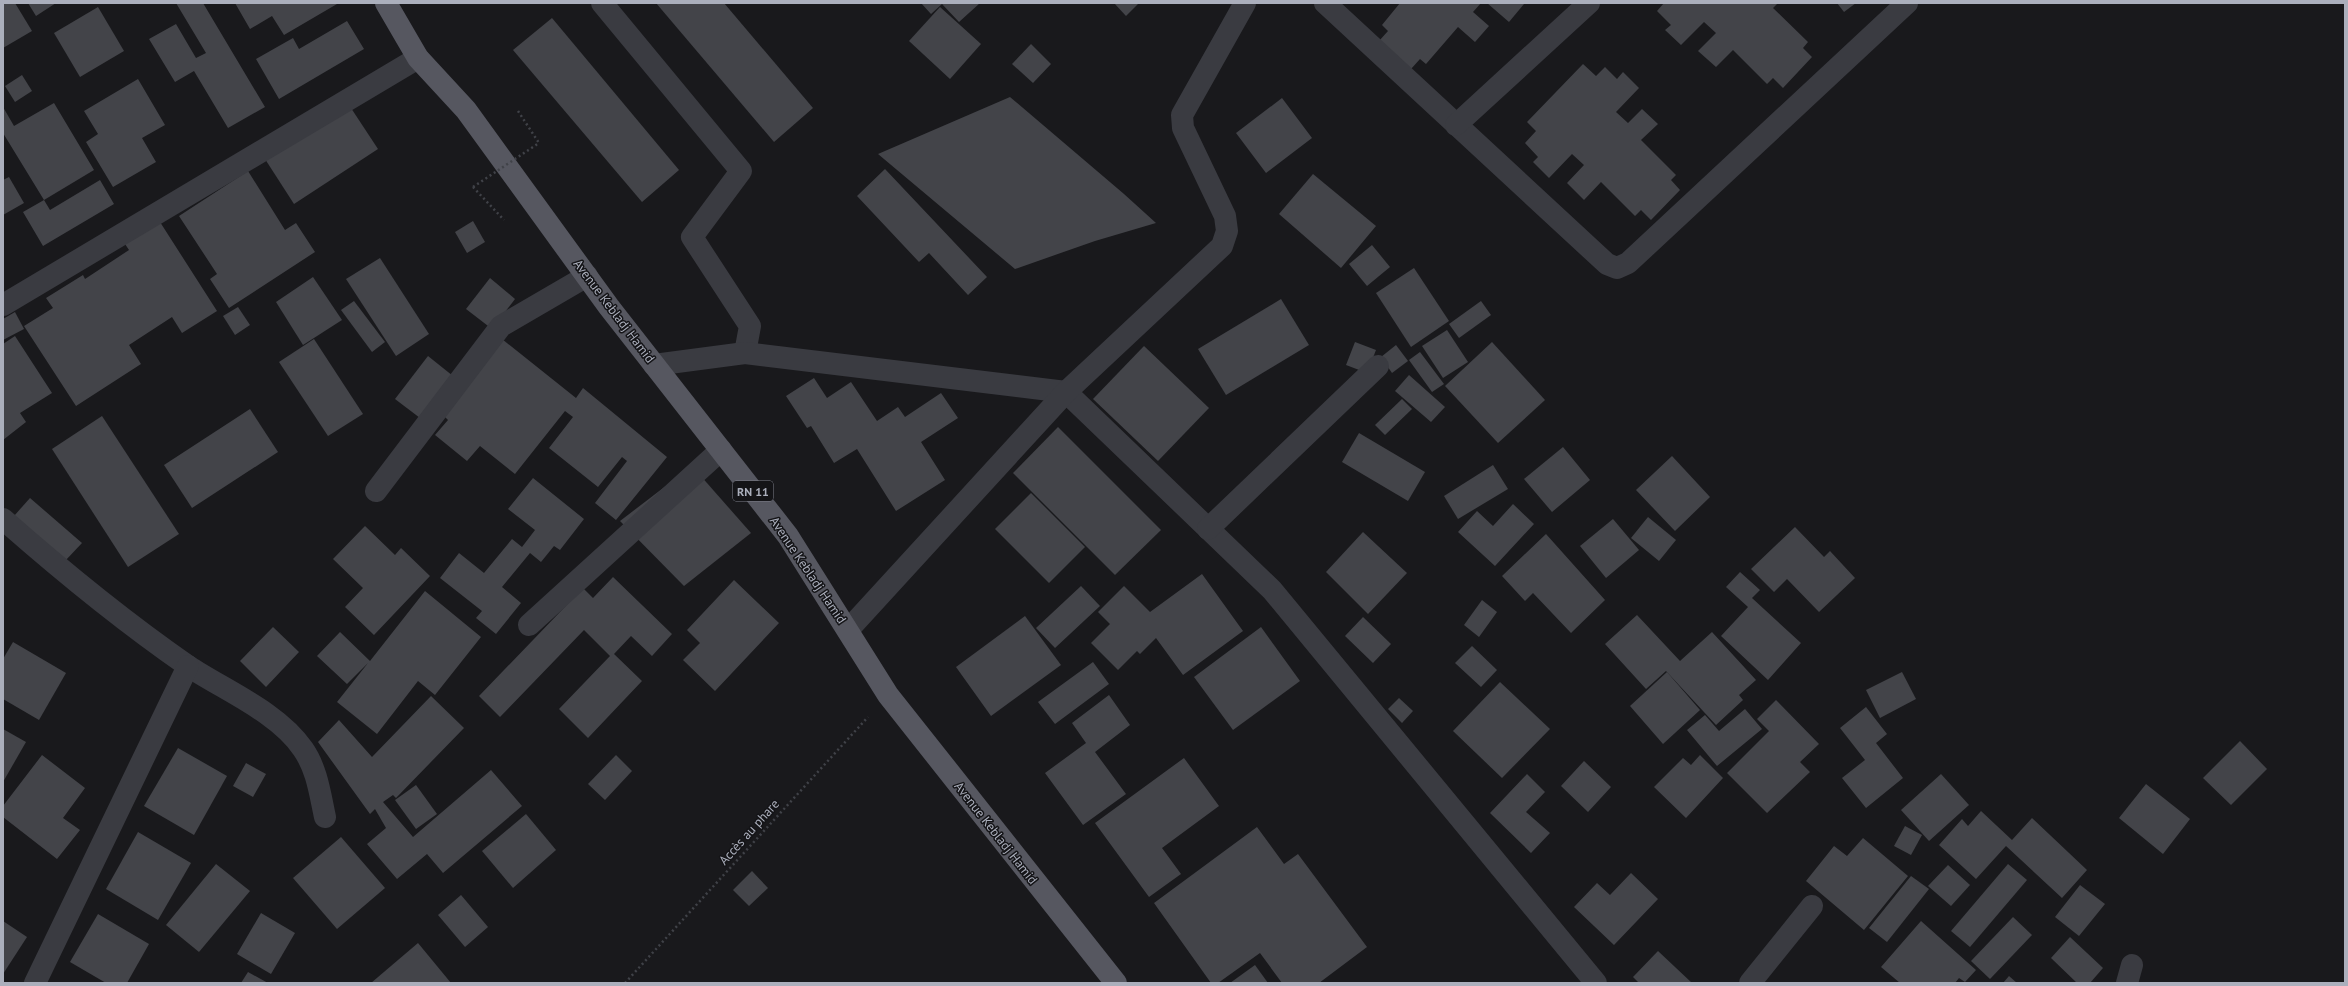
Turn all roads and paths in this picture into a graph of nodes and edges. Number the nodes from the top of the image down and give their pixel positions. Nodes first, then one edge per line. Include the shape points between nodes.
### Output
1 (386, 3) edge
2 (602, 3) edge
3 (1245, 3) edge
4 (1325, 3) edge
5 (1589, 3) edge
6 (1907, 3) edge
7 (418, 58) junction
8 (518, 111) dead end
9 (1456, 125) junction
10 (504, 220) dead end
11 (587, 276) junction
12 (3, 305) edge
13 (745, 352) junction
14 (654, 364) junction
15 (1378, 366) dead end
16 (1066, 392) junction
17 (721, 450) junction
18 (376, 491) dead end
19 (3, 519) edge
20 (1208, 529) junction
21 (529, 625) dead end
22 (848, 630) junction
23 (188, 666) junction
24 (888, 694) junction
25 (325, 817) dead end
26 (1812, 906) dead end
27 (35, 983) edge
28 (625, 983) edge
29 (1116, 983) edge
30 (1596, 983) edge
31 (1750, 983) edge

1 - 7 main road, Avenue Kebladj Hamid / RN 11
2 - 13 street via 741,171 692,237 750,326
3 - 16 street via 1182,115 1183,128 1225,216 1227,231 1222,246
4 - 9 street
5 - 9 street
6 - 9 street via 1628,263 1617,268 1607,264
7 - 11 main road, Avenue Kebladj Hamid / RN 11 via 466,110
7 - 12 street
8 - 10 path, bridge via 539,143 473,187
11 - 14 main road, Avenue Kebladj Hamid / RN 11
11 - 18 street via 501,326
13 - 14 street
13 - 16 street
14 - 17 main road, Avenue Kebladj Hamid / RN 11
15 - 20 street
16 - 20 street
16 - 22 street
17 - 21 street
17 - 22 main road, Avenue Kebladj Hamid / RN 11 via 788,536
19 - 23 street via 75,582
20 - 30 street via 1272,590
22 - 24 main road, Avenue Kebladj Hamid / RN 11
23 - 25 street via 278,723 291,735 311,763
23 - 27 street
24 - 28 path, Accès au phare
24 - 29 main road, Avenue Kebladj Hamid / RN 11
26 - 31 street

